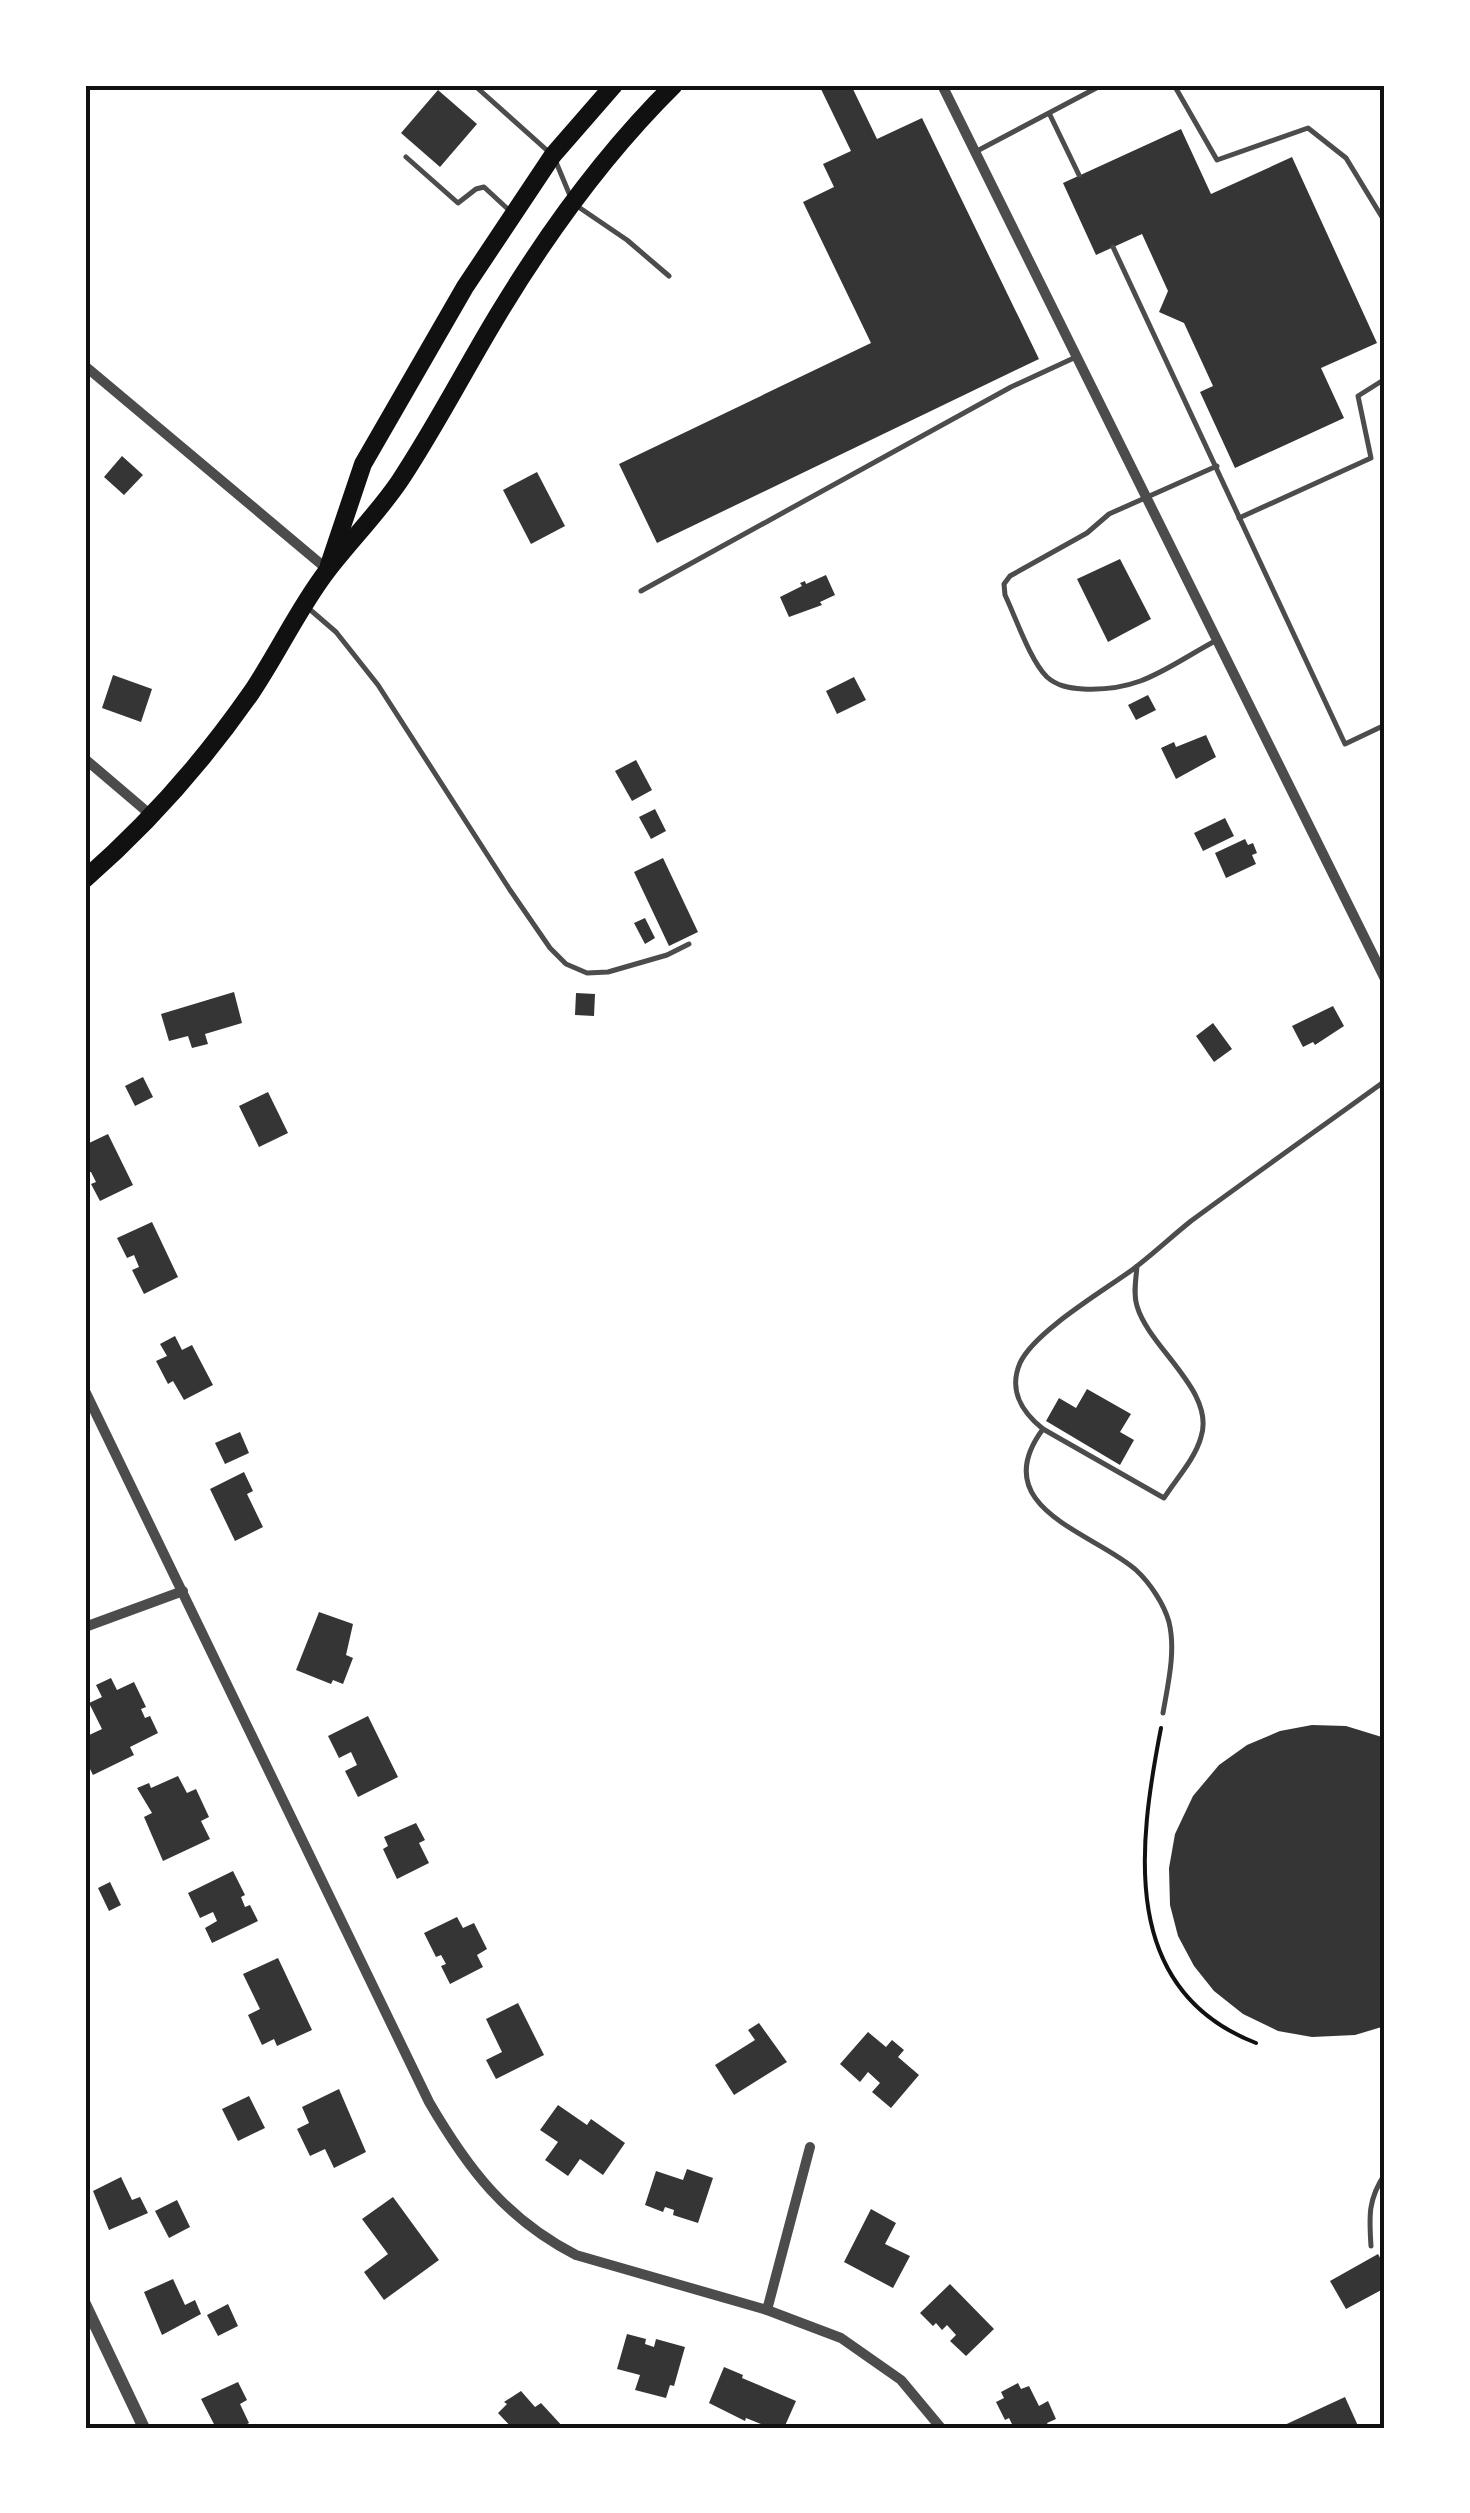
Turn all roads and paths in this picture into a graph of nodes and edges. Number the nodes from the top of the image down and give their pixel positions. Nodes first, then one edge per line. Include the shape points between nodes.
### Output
1 (474, 85) edge
2 (614, 85) edge
3 (674, 85) edge
4 (942, 85) edge
5 (1102, 85) edge
6 (1174, 85) edge
7 (1049, 114) junction
8 (976, 151) junction
9 (553, 155) junction
10 (406, 157) dead end
11 (1079, 175) dead end
12 (572, 202) junction
13 (514, 214) junction
14 (1385, 222) edge
15 (1113, 247) dead end
16 (669, 276) dead end
17 (1076, 357) junction
18 (85, 366) edge
19 (1385, 379) edge
20 (1217, 466) junction
21 (1145, 496) junction
22 (1239, 518) junction
23 (328, 570) junction
24 (641, 591) dead end
25 (305, 604) junction
26 (1217, 640) junction
27 (1385, 725) edge
28 (85, 759) edge
29 (152, 817) junction
30 (85, 878) edge
31 (689, 944) dead end
32 (1385, 979) edge
33 (1385, 1081) edge
34 (1136, 1266) junction
35 (85, 1391) edge
36 (1042, 1429) junction
37 (183, 1591) junction
38 (85, 1626) edge
39 (1164, 1713) joint
40 (1256, 2043) dead end
41 (810, 2147) dead end
42 (1385, 2174) edge
43 (1371, 2246) dead end
44 (85, 2304) edge
45 (767, 2310) junction
46 (144, 2428) edge
47 (941, 2428) edge

1 - 9 lane
2 - 9 main road
3 - 12 main road
4 - 8 street
5 - 7 lane
6 - 14 lane via 1217,160 1308,128 1346,158
7 - 8 lane
7 - 11 lane
8 - 17 street
9 - 12 lane
9 - 13 main road
10 - 13 lane via 458,203 484,187
12 - 16 lane
12 - 23 main road via 398,484
13 - 23 main road via 363,464
15 - 20 lane
17 - 21 street
17 - 24 lane
18 - 23 street
19 - 22 lane via 1358,396 1371,458
20 - 21 lane
20 - 22 lane
21 - 26 street
21 - 26 lane via 1004,584 1040,668 1062,686 1124,688 1161,675
22 - 27 lane via 1345,744
23 - 25 main road
25 - 29 main road via 251,692
25 - 31 lane via 378,685 500,876 566,964 586,973 608,972
26 - 32 street
28 - 29 street
29 - 30 main road
33 - 34 lane
34 - 36 lane via 1025,1354 1016,1396
34 - 36 lane via 1136,1303 1144,1322 1202,1410 1198,1447 1164,1498
35 - 37 street
36 - 39 lane via 1027,1467 1042,1507 1136,1570 1168,1620 1172,1652
37 - 38 street
37 - 45 street via 429,2102 480,2179 514,2216 576,2254
39 - 40 path via 1146,1842 1144,1893 1152,1937 1168,1972 1198,2009
41 - 45 street
42 - 43 lane via 1368,2209
44 - 46 street
45 - 47 street via 869,2354

